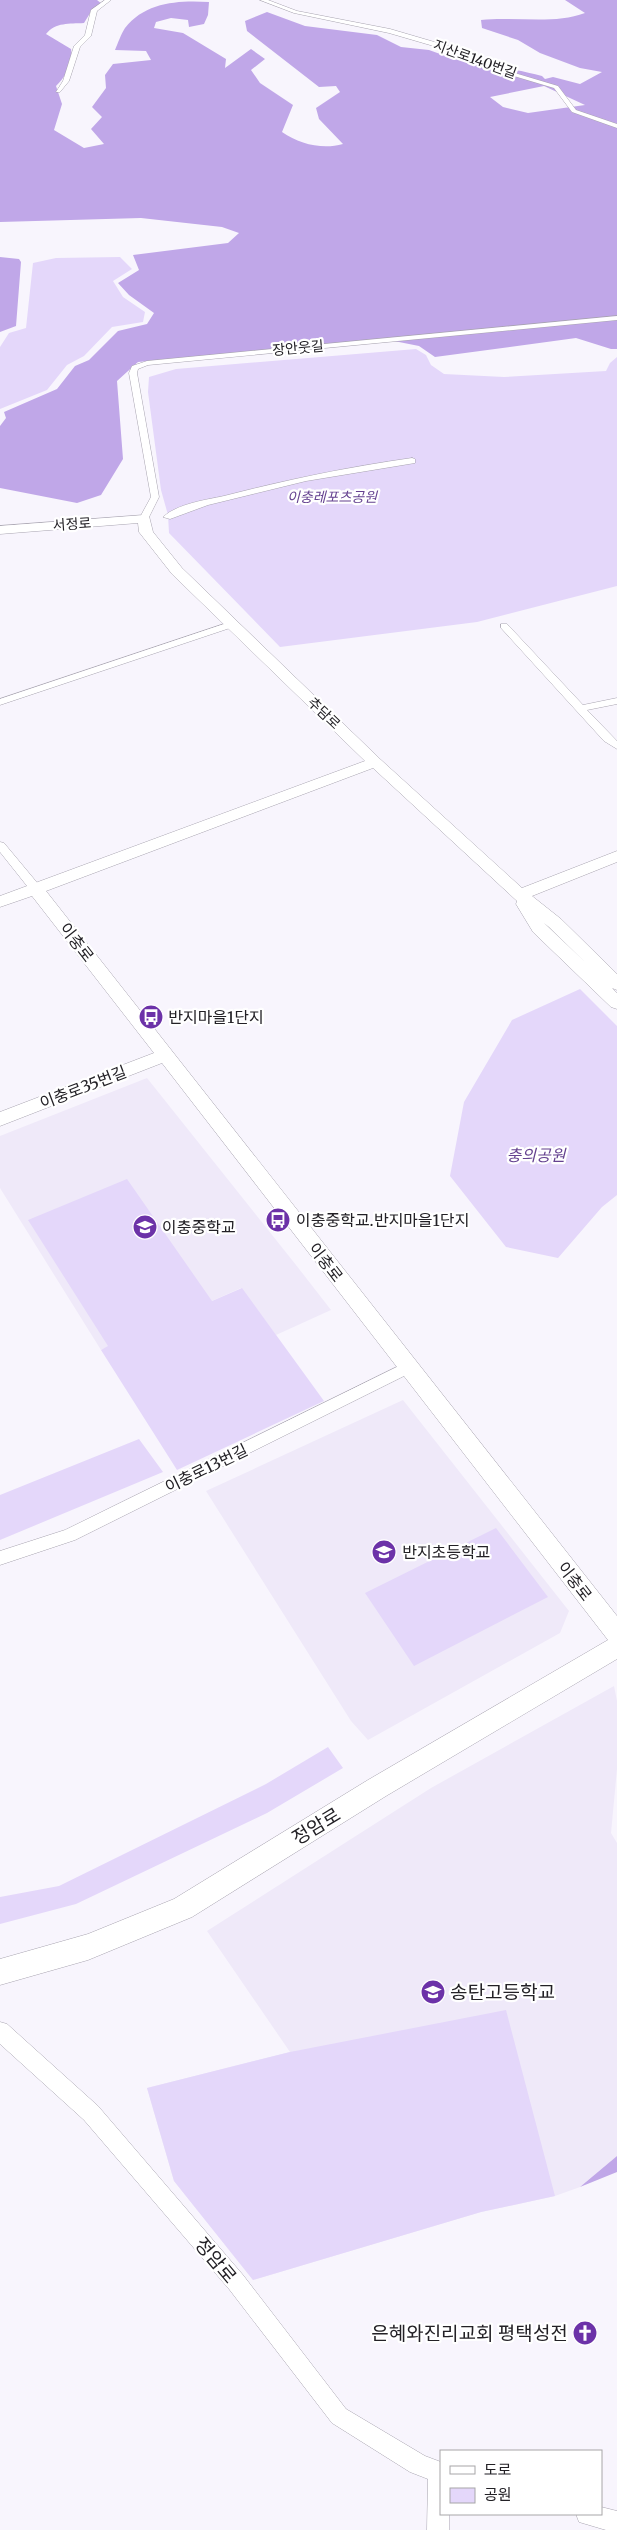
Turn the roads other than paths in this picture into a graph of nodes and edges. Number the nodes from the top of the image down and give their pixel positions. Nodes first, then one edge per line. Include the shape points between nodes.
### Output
1 (108, 0) edge
2 (263, 0) edge
3 (58, 91) dead end
4 (617, 126) edge
5 (617, 318) edge
6 (412, 461) dead end
7 (168, 517) dead end
8 (144, 519) junction
9 (0, 530) edge
10 (233, 624) junction
11 (504, 626) dead end
12 (617, 701) edge
13 (0, 702) edge
14 (580, 709) junction
15 (617, 746) edge
16 (375, 762) junction
17 (0, 845) edge
18 (617, 856) edge
19 (35, 888) junction
20 (520, 895) junction
21 (0, 902) edge
22 (617, 984) edge
23 (617, 1002) edge
24 (166, 1055) junction
25 (0, 1119) edge
26 (408, 1368) junction
27 (0, 1558) edge
28 (617, 1634) edge
29 (617, 1647) edge
30 (0, 1972) edge
31 (0, 2030) edge
32 (440, 2472) edge
33 (591, 2515) edge
34 (617, 2522) edge
35 (438, 2530) edge

1 - 3 street via 94,10 88,36 77,46 66,81
2 - 4 street, 지산로140번길 via 296,12 390,31 463,53 479,64 556,87 574,110
5 - 8 street, 장안웃길 via 147,363 135,368 133,373 156,497
6 - 7 street via 347,469 277,485 186,508
8 - 9 street, 서정로
8 - 10 street, 추담로 via 146,532 178,571
10 - 13 street
10 - 16 street, 추담로
11 - 14 street
12 - 14 street
14 - 15 street
16 - 19 street
16 - 20 street, 추담로
17 - 19 street, 이충로
18 - 20 street
19 - 21 street
19 - 24 street, 이충로
20 - 22 street, 추담로 via 555,923
20 - 23 street, 추담로 via 539,928
24 - 25 street, 이충로35번길
24 - 26 street, 이충로
26 - 27 street, 이충로13번길 via 70,1535
26 - 28 street, 이충로
29 - 30 street, 정암로 via 384,1784 183,1908 88,1947
31 - 32 street, 정암로 via 91,2113 236,2282 339,2416 418,2464
32 - 35 street
33 - 34 street

